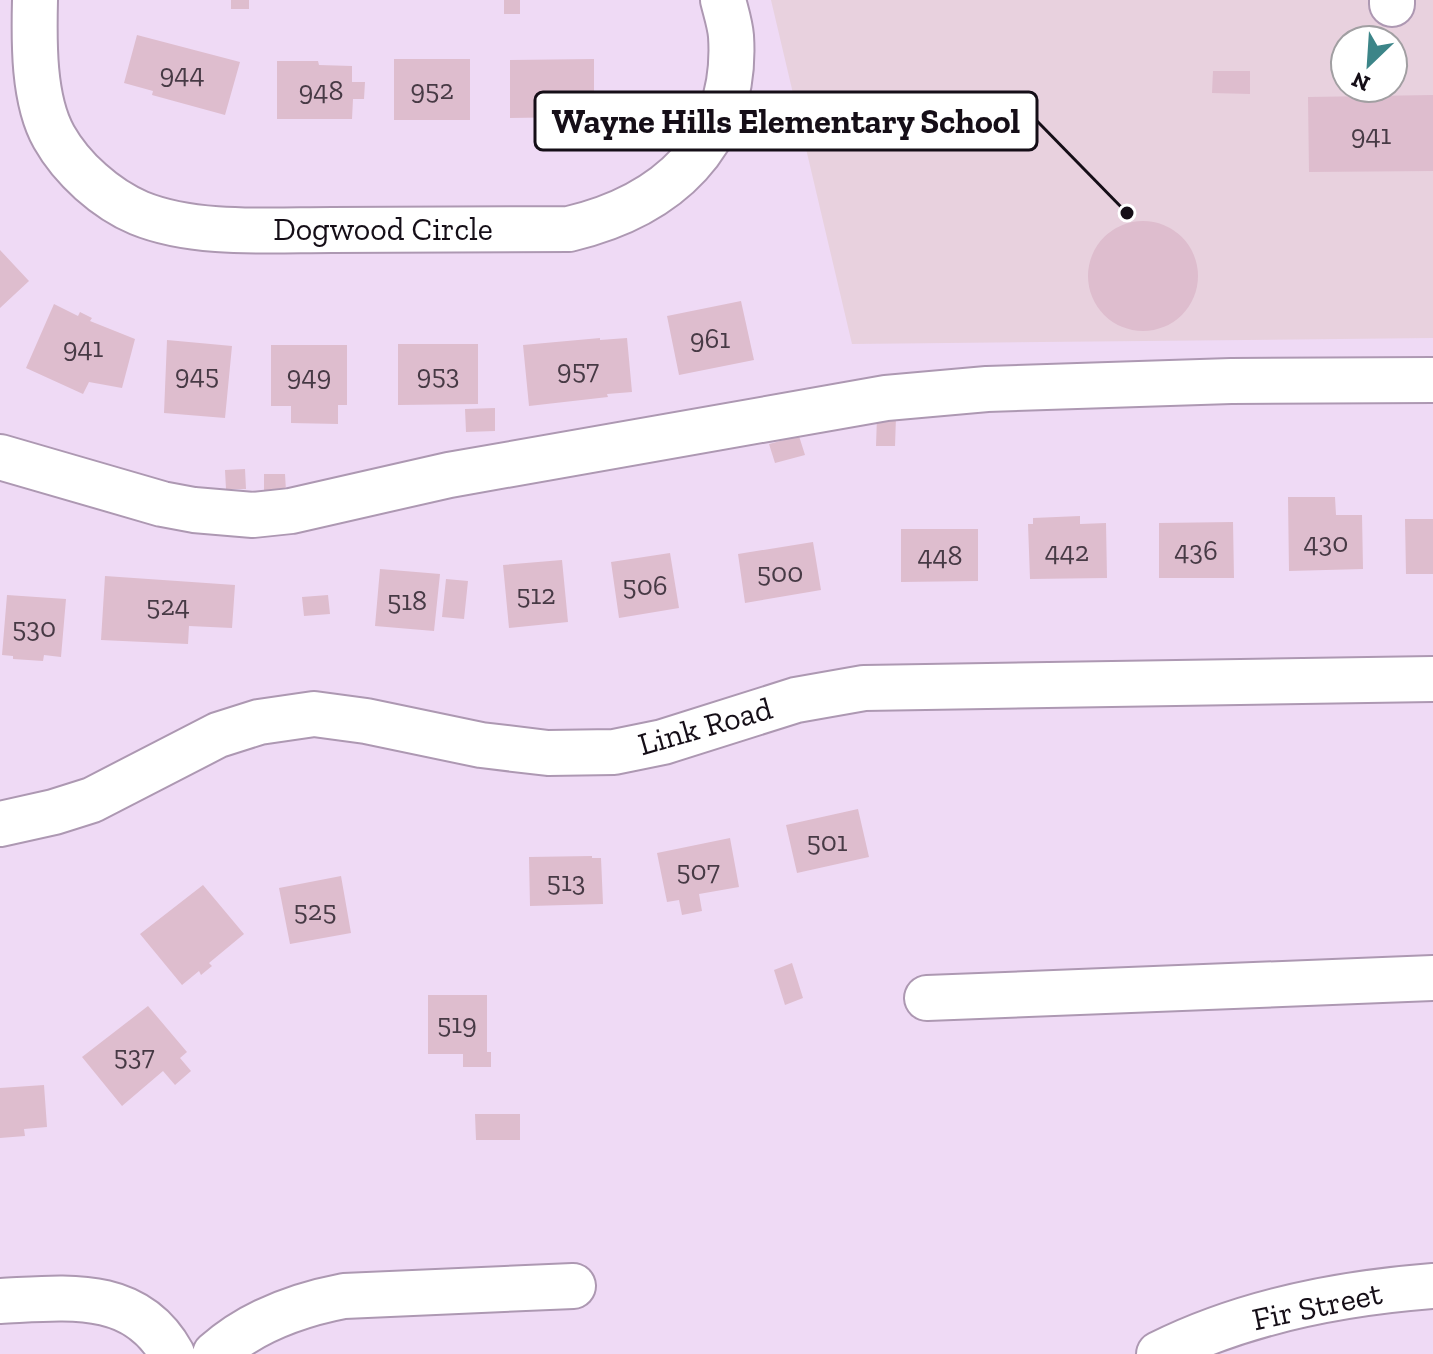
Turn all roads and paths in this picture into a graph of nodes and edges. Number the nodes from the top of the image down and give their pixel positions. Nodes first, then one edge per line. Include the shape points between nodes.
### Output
1 (35, 0) edge
2 (723, 0) edge
3 (1433, 380) edge
4 (0, 457) edge
5 (1433, 679) edge
6 (0, 824) edge
7 (1433, 978) edge
8 (927, 998) dead end
9 (573, 1286) dead end
10 (1433, 1286) edge
11 (0, 1301) edge
12 (172, 1354) edge
13 (215, 1354) edge
14 (1159, 1354) edge

1 - 2 street, Dogwood Circle via 39,88 53,136 72,162 102,191 137,212 177,224 265,230 569,229 602,221 649,199 683,172 717,122 729,80 731,36
3 - 4 street via 987,389 886,398 253,515 162,504
5 - 6 street, Link Road via 864,688 796,700 614,752 548,753 481,745 314,714 218,735 92,800
7 - 8 street
9 - 13 street via 344,1296 263,1321
10 - 14 street, Fir Street via 1304,1305 1232,1325
11 - 12 street via 79,1297 112,1303 142,1319

